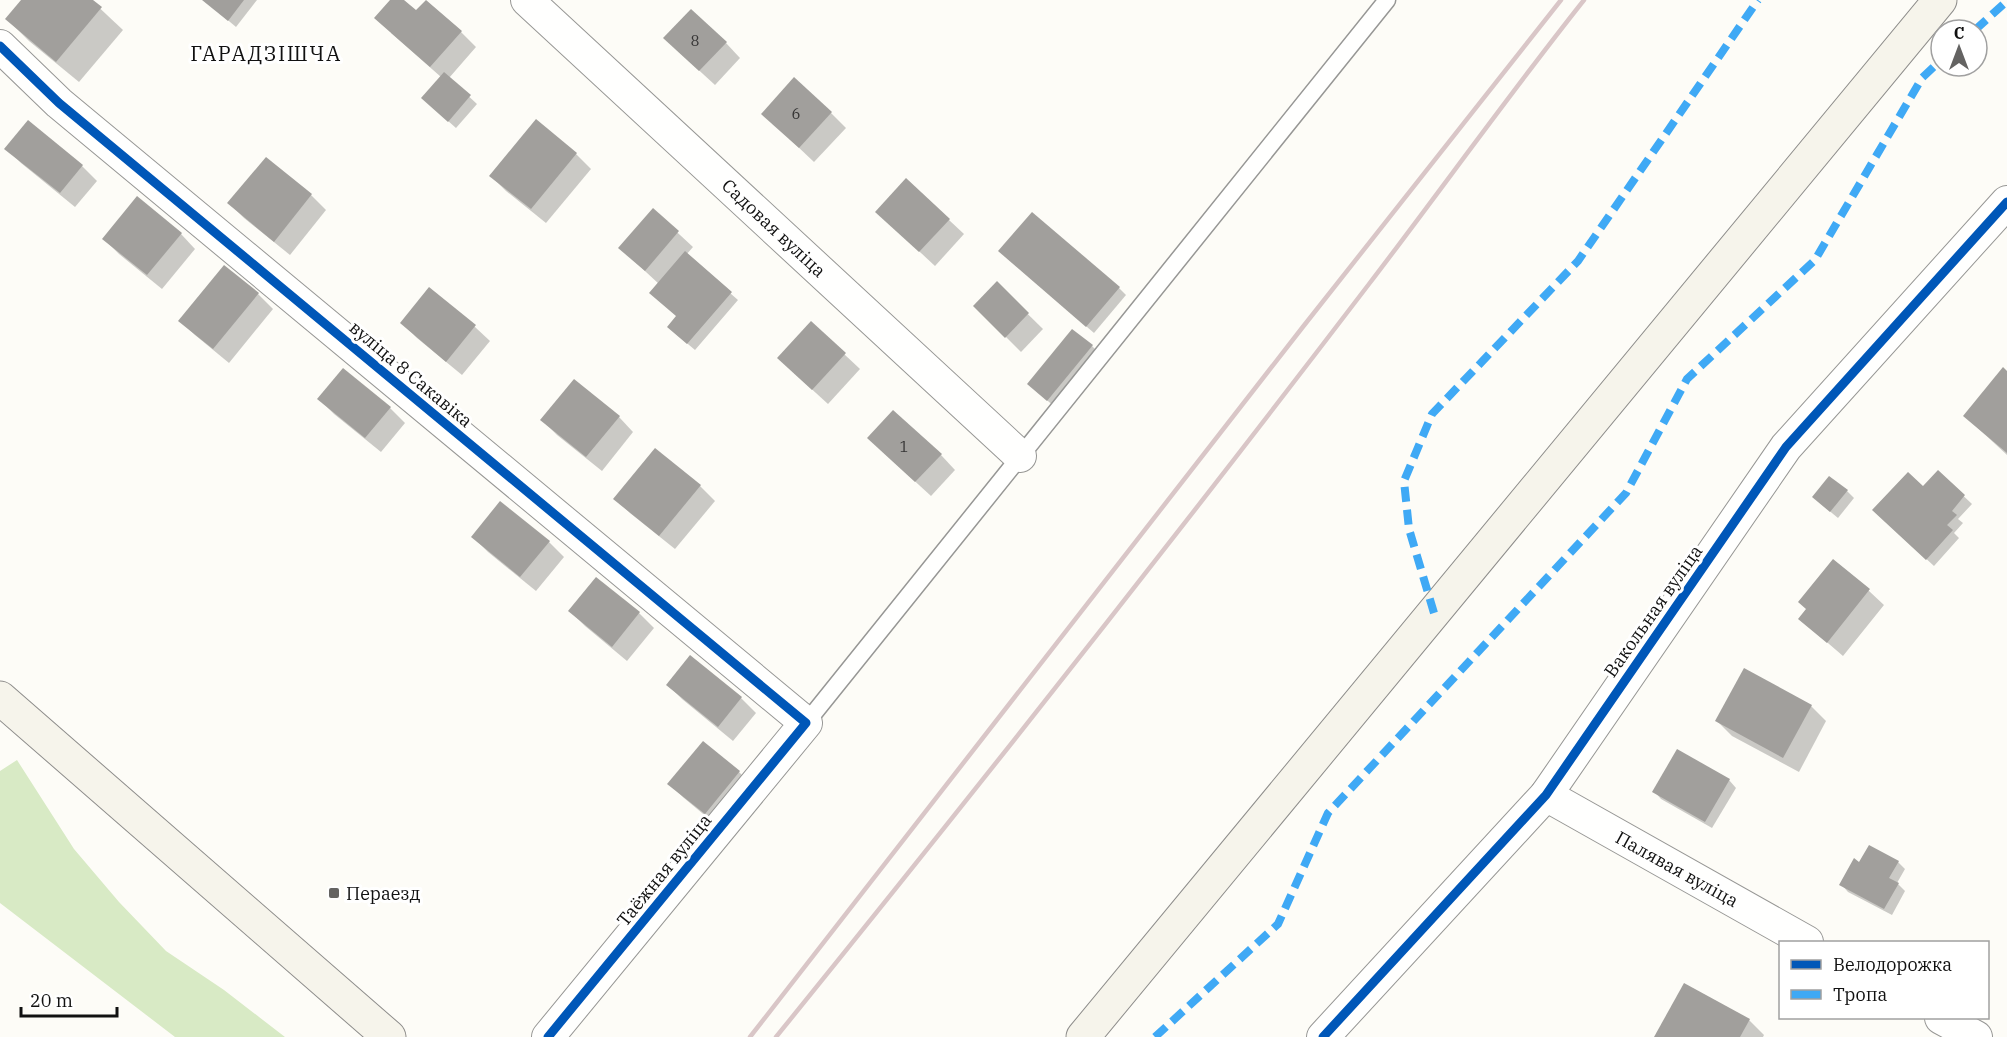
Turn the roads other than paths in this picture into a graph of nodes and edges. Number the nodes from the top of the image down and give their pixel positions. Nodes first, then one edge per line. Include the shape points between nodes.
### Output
1 (527, 0) edge
2 (1387, 0) edge
3 (1940, 0) edge
4 (0, 46) edge
5 (2007, 202) edge
6 (1020, 456) junction
7 (0, 698) edge
8 (806, 723) junction
9 (1546, 795) junction
10 (1806, 941) edge
11 (1944, 1019) edge
12 (389, 1037) edge
13 (548, 1037) edge
14 (1083, 1037) edge
15 (1323, 1037) edge
16 (1976, 1037) edge

1 - 6 street, Садовая вуліца
2 - 6 lane
3 - 14 main road
4 - 8 street, вуліца 8 Сакавіка via 59,103
5 - 9 street, Вакольная вуліца via 1786,447
6 - 8 lane
7 - 12 main road
8 - 13 street, Таёжная вуліца
9 - 10 street, Палявая вуліца
9 - 15 street, Вакольная вуліца
11 - 16 street

